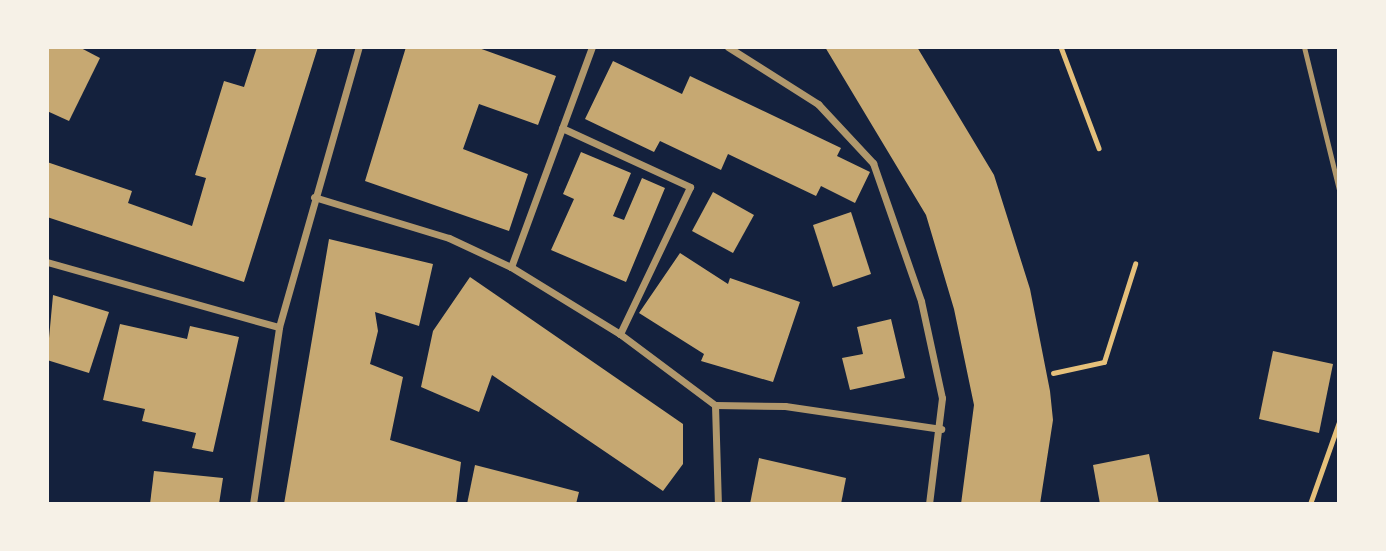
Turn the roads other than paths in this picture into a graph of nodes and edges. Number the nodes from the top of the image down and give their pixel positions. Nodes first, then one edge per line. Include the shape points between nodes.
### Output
1 (359, 47) edge
2 (592, 47) edge
3 (728, 47) edge
4 (1304, 47) edge
5 (562, 128) junction
6 (1339, 189) edge
7 (314, 197) junction
8 (47, 262) edge
9 (511, 267) junction
10 (279, 327) junction
11 (620, 334) junction
12 (715, 405) junction
13 (941, 429) junction
14 (253, 504) edge
15 (718, 504) edge
16 (929, 504) edge

1 - 7 street
2 - 5 street
3 - 13 street via 818,104 873,163 921,301 942,398
4 - 6 lane
5 - 9 street
5 - 11 street via 690,187
7 - 9 street via 449,238
7 - 10 street
8 - 10 street
9 - 11 street
10 - 14 street
11 - 12 street
12 - 13 street via 777,405
12 - 15 street
13 - 16 street

